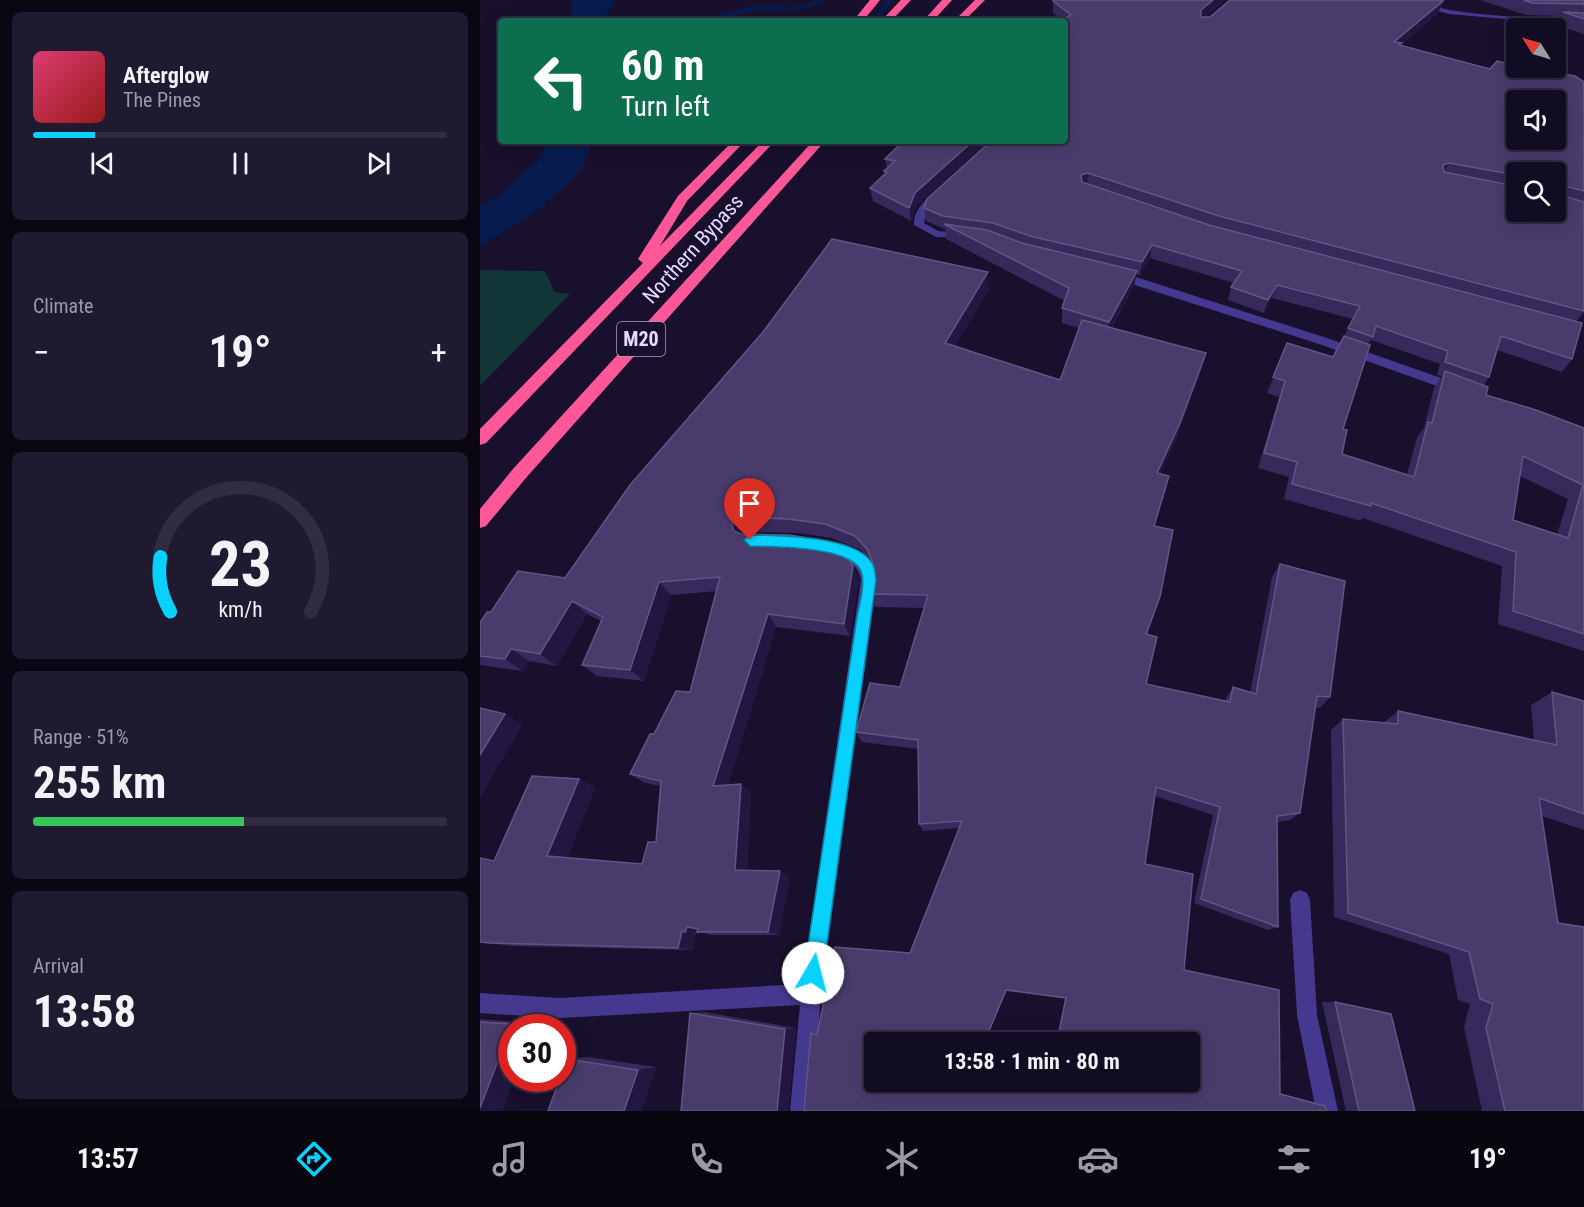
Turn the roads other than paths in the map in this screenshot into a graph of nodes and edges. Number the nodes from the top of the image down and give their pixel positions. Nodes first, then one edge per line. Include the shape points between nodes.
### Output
1 (875, 0) edge
2 (906, 0) edge
3 (947, 0) edge
4 (980, 0) edge
5 (1404, 0) edge
6 (860, 18) edge
7 (889, 18) edge
8 (931, 18) edge
9 (962, 18) edge
10 (1584, 21) edge
11 (736, 144) edge
12 (766, 144) edge
13 (816, 144) edge
14 (823, 144) edge
15 (804, 158) junction
16 (947, 187) edge
17 (981, 239) edge
18 (1108, 272) edge
19 (632, 281) junction
20 (1468, 393) edge
21 (480, 439) edge
22 (480, 521) edge
23 (810, 543) edge
24 (1300, 900) dead end
25 (811, 994) junction
26 (480, 1003) edge
27 (801, 1111) edge
28 (1327, 1111) edge

1 - 6 highway
2 - 7 highway
3 - 8 highway
4 - 9 highway
5 - 10 street via 1449,12
11 - 19 highway via 682,199
12 - 19 highway, Northern Bypass / M20
13 - 15 highway, Northern Bypass / M20
14 - 15 highway
15 - 22 highway, Northern Bypass / M20
16 - 17 street via 922,210 919,225 936,234
18 - 20 street
19 - 21 highway, Northern Bypass / M20
23 - 25 street via 857,557 867,567 869,579
24 - 28 street via 1307,1015
25 - 26 street via 560,1008
25 - 27 street

